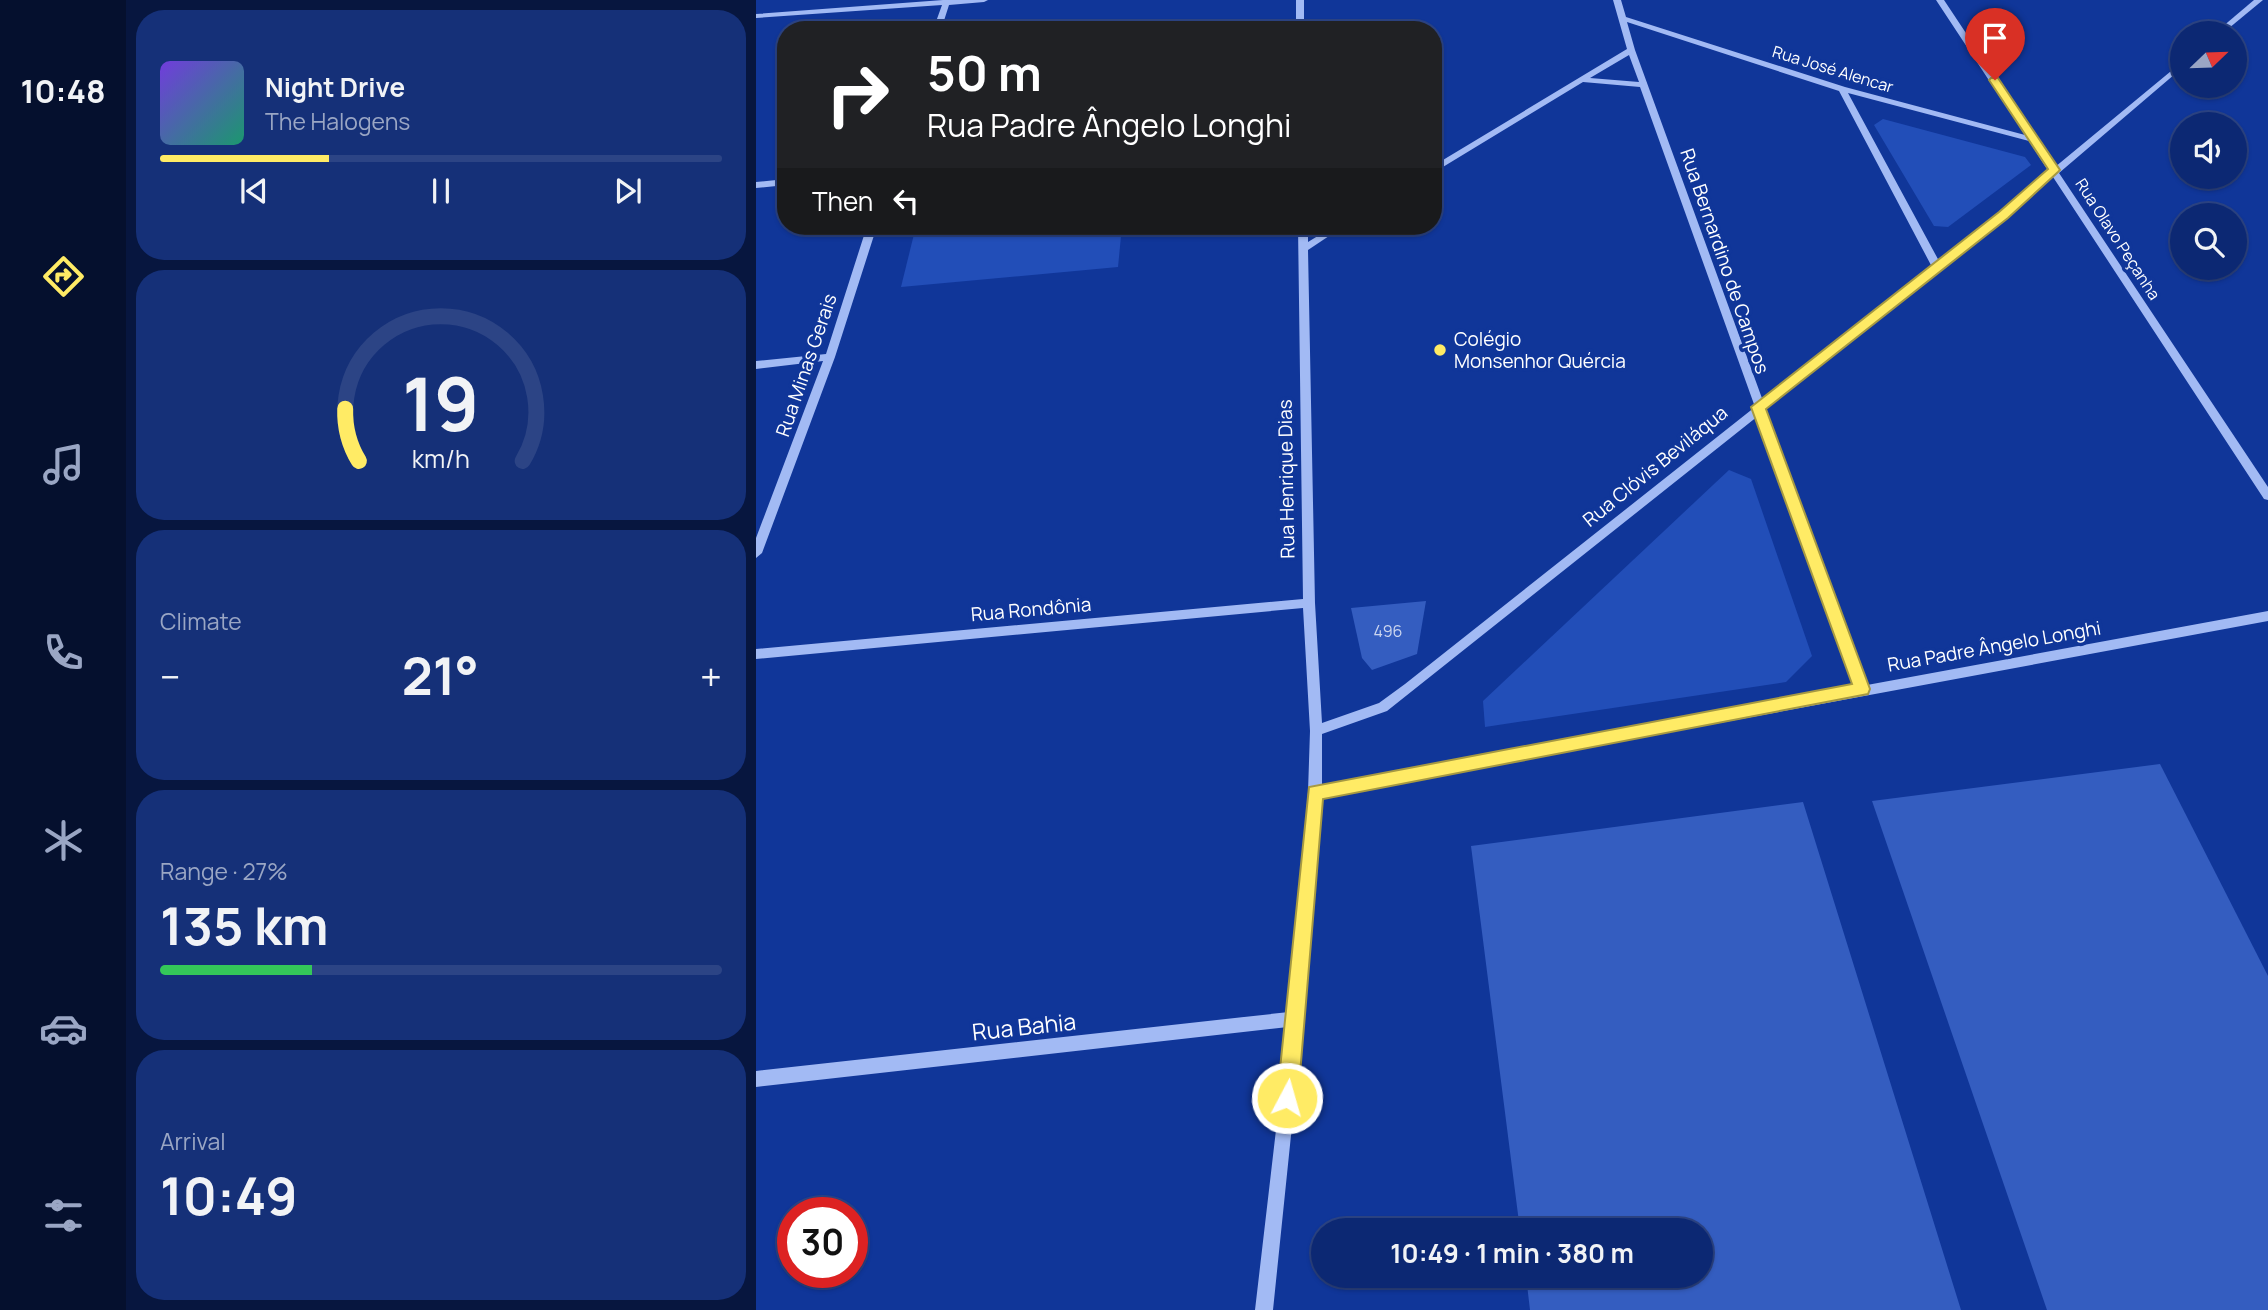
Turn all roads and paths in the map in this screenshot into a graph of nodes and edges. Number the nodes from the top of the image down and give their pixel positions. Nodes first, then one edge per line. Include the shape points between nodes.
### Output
1 (984, 0) edge
2 (1300, 0) edge
3 (1617, 0) edge
4 (1940, 0) edge
5 (2259, 0) edge
6 (946, 1) edge
7 (756, 16) edge
8 (1624, 19) junction
9 (940, 21) edge
10 (1300, 21) edge
11 (2234, 21) edge
12 (1631, 50) junction
13 (2170, 74) edge
14 (1584, 80) junction
15 (1644, 85) junction
16 (1842, 89) junction
17 (2035, 140) junction
18 (1442, 165) edge
19 (2054, 170) junction
20 (777, 183) edge
21 (756, 185) edge
22 (869, 235) edge
23 (1303, 235) edge
24 (1325, 235) edge
25 (1304, 247) junction
26 (1937, 267) junction
27 (830, 357) junction
28 (756, 365) edge
29 (1758, 407) junction
30 (2268, 496) edge
31 (756, 553) edge
32 (1309, 603) junction
33 (2268, 616) edge
34 (756, 654) edge
35 (1862, 689) junction
36 (1316, 731) junction
37 (1315, 792) junction
38 (1296, 1019) junction
39 (756, 1079) edge
40 (1264, 1310) edge

1 - 6 street
2 - 10 street
3 - 8 street, Rua Bernardino de Campos
4 - 17 street, Rua Olavo Peçanha
5 - 11 street
6 - 7 street
6 - 9 street
8 - 12 street, Rua Bernardino de Campos
8 - 16 street, Rua José Alencar
12 - 14 street
12 - 15 street, Rua Bernardino de Campos
13 - 19 street, Rua Clóvis Beviláqua
14 - 15 street
14 - 18 street
15 - 29 street, Rua Bernardino de Campos
16 - 17 street, Rua José Alencar
16 - 26 street
17 - 19 street, Rua Olavo Peçanha
19 - 26 street, Rua Clóvis Beviláqua
19 - 30 street, Rua Olavo Peçanha
20 - 21 street
22 - 27 street, Rua Minas Gerais
23 - 25 street, Rua Henrique Dias
24 - 25 street
25 - 32 street, Rua Henrique Dias
26 - 29 street, Rua Clóvis Beviláqua
27 - 28 street
27 - 31 street, Rua Minas Gerais
29 - 35 street, Rua Bernardino de Campos
29 - 36 street, Rua Clóvis Beviláqua via 1409,688 1382,707
32 - 34 street, Rua Rondônia
32 - 36 street, Rua Henrique Dias
33 - 35 street, Rua Padre Ângelo Longhi
35 - 37 street, Rua Padre Ângelo Longhi
36 - 37 street
37 - 38 street
38 - 39 street, Rua Bahia
38 - 40 street

